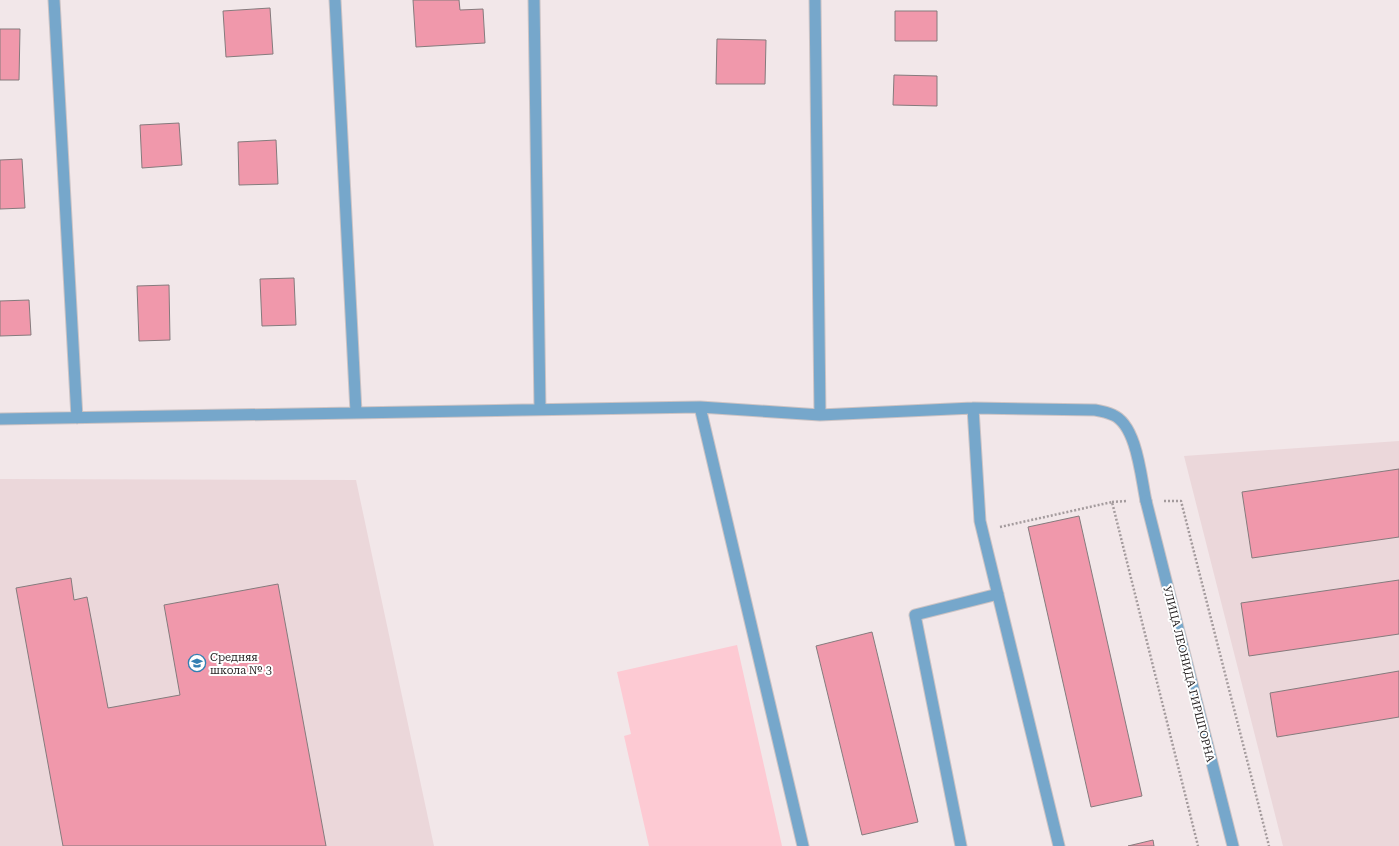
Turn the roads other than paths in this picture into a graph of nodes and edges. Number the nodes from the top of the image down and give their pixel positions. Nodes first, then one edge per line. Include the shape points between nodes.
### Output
1 (54, 0) edge
2 (335, 0) edge
3 (534, 0) edge
4 (815, 0) edge
5 (700, 407) junction
6 (972, 408) junction
7 (540, 410) junction
8 (356, 412) junction
9 (820, 415) junction
10 (77, 418) junction
11 (0, 419) edge
12 (998, 594) junction
13 (803, 846) edge
14 (961, 846) edge
15 (1059, 846) edge
16 (1233, 846) edge

1 - 10 street
2 - 8 street
3 - 7 street
4 - 9 street
5 - 7 street, УЛИЦА ЛЕОНИДА ГИРШГОРНА
5 - 9 street, УЛИЦА ЛЕОНИДА ГИРШГОРНА
5 - 13 street
6 - 9 street, УЛИЦА ЛЕОНИДА ГИРШГОРНА
6 - 12 street via 980,520
6 - 16 street, УЛИЦА ЛЕОНИДА ГИРШГОРНА via 1095,410 1114,415 1128,427
7 - 8 street, УЛИЦА ЛЕОНИДА ГИРШГОРНА
8 - 10 street, УЛИЦА ЛЕОНИДА ГИРШГОРНА
10 - 11 street, УЛИЦА ЛЕОНИДА ГИРШГОРНА
12 - 14 street via 915,615
12 - 15 street

